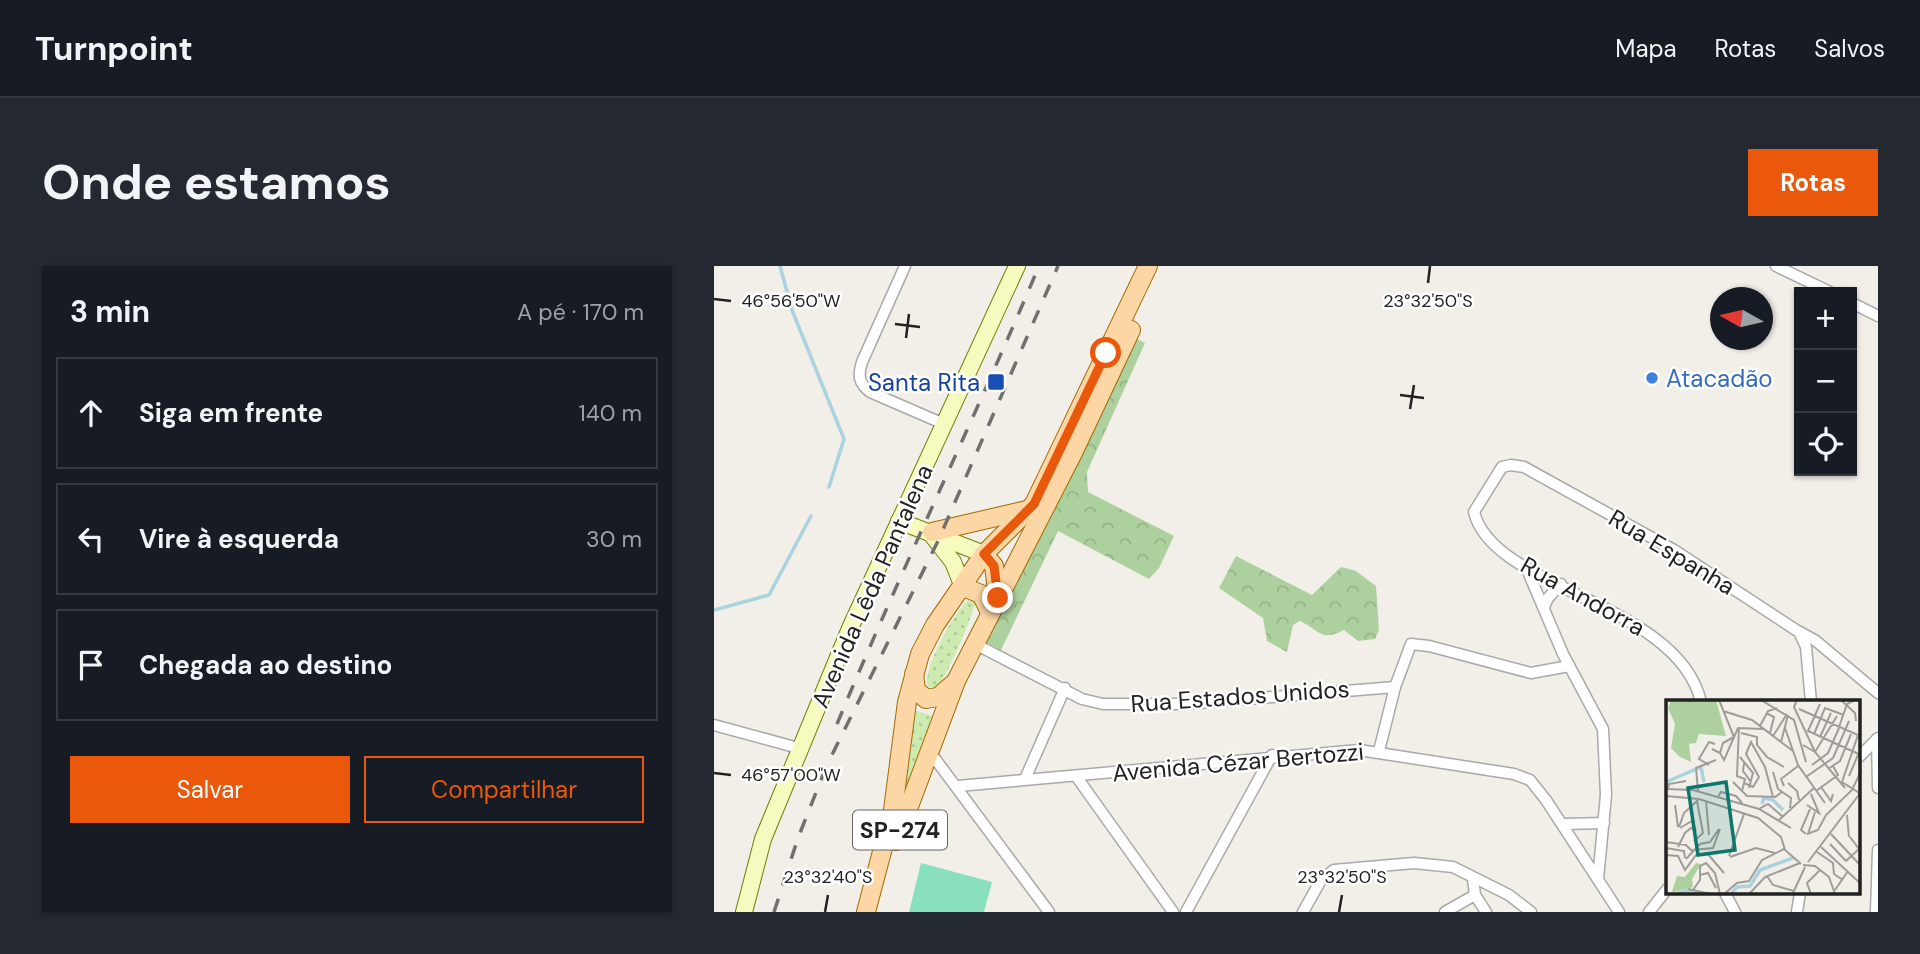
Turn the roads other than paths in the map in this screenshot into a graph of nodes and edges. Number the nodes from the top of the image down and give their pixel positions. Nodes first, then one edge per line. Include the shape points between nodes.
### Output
1 (905, 266) edge
2 (1017, 266) edge
3 (1148, 266) edge
4 (1160, 266) edge
5 (1776, 266) edge
6 (1820, 287) edge
7 (1857, 306) edge
8 (1878, 316) edge
9 (944, 424) junction
10 (1485, 492) joint
11 (1027, 510) junction
12 (899, 521) junction
13 (930, 532) junction
14 (984, 554) junction
15 (1527, 567) junction
16 (1561, 584) junction
17 (963, 587) junction
18 (994, 605) junction
19 (1544, 607) junction
20 (1799, 632) junction
21 (975, 644) junction
22 (1569, 666) junction
23 (914, 674) junction
24 (956, 681) junction
25 (1395, 687) junction
26 (1065, 688) junction
27 (1878, 693) edge
28 (1701, 700) edge
29 (1811, 700) edge
30 (714, 725) edge
31 (1878, 738) edge
32 (802, 749) junction
33 (929, 749) junction
34 (1379, 751) junction
35 (1272, 755) junction
36 (1860, 756) edge
37 (1076, 776) junction
38 (1025, 779) junction
39 (958, 786) junction
40 (1878, 788) edge
41 (1604, 823) junction
42 (1564, 824) junction
43 (1878, 850) edge
44 (1473, 879) junction
45 (1598, 880) junction
46 (1666, 891) edge
47 (1726, 894) edge
48 (1800, 894) edge
49 (1475, 895) junction
50 (744, 912) edge
51 (866, 912) edge
52 (877, 912) edge
53 (1049, 912) edge
54 (1173, 912) edge
55 (1186, 912) edge
56 (1303, 912) edge
57 (1445, 912) edge
58 (1486, 912) edge
59 (1531, 912) edge
60 (1619, 912) edge
61 (1649, 912) edge
62 (1735, 912) edge
63 (1797, 912) edge
64 (1876, 912) edge

1 - 9 street via 862,362 861,384
2 - 9 street, Avenida Lêda Pantalena
3 - 11 main road, SP-274 via 1034,504
4 - 18 main road, SP-274 via 1073,453
5 - 6 street
7 - 8 street
9 - 12 street, Avenida Lêda Pantalena
10 - 15 street, Rua Andorra via 1474,512 1478,526
10 - 20 street, Rua Espanha via 1502,467 1524,467 1674,550
11 - 13 main road
11 - 14 main road, SP-274
12 - 13 street
12 - 32 street, Avenida Lêda Pantalena
13 - 14 street
13 - 17 street via 953,562
14 - 17 main road, SP-274
14 - 18 main road via 994,566
15 - 16 street, Rua Andorra
15 - 19 street
16 - 19 street
16 - 28 street, Rua Andorra via 1667,646 1698,688
17 - 18 main road
17 - 23 main road, SP-274 via 935,625
18 - 21 main road, SP-274
19 - 22 street
20 - 27 street
20 - 29 street via 1807,647
21 - 24 main road, SP-274
21 - 26 street, Rua Estados Unidos
22 - 25 street via 1531,673 1411,645
22 - 41 street via 1603,729
23 - 24 main road via 916,690 926,699 938,696
23 - 51 main road, SP-274 via 892,810
24 - 33 main road, SP-274
25 - 26 street, Rua Estados Unidos via 1129,706 1082,699
25 - 34 street
26 - 38 street
30 - 32 street
31 - 36 street
31 - 40 street
32 - 50 street, Avenida Lêda Pantalena via 763,839
33 - 39 street via 937,765
33 - 52 main road, SP-274
34 - 35 street, Avenida Cézar Bertozzi
34 - 42 street, Avenida Cézar Bertozzi via 1530,780
35 - 37 street, Avenida Cézar Bertozzi
35 - 55 street
37 - 38 street, Avenida Cézar Bertozzi
37 - 54 street
38 - 39 street, Avenida Cézar Bertozzi
39 - 53 street
41 - 42 street
41 - 45 street
42 - 45 street, Avenida Cézar Bertozzi
43 - 64 street
44 - 49 street
44 - 56 street via 1436,863 1334,870 1321,880
44 - 59 street via 1509,895
45 - 60 street, Avenida Cézar Bertozzi
46 - 61 street
47 - 62 street
48 - 63 street
49 - 57 street
49 - 58 street

